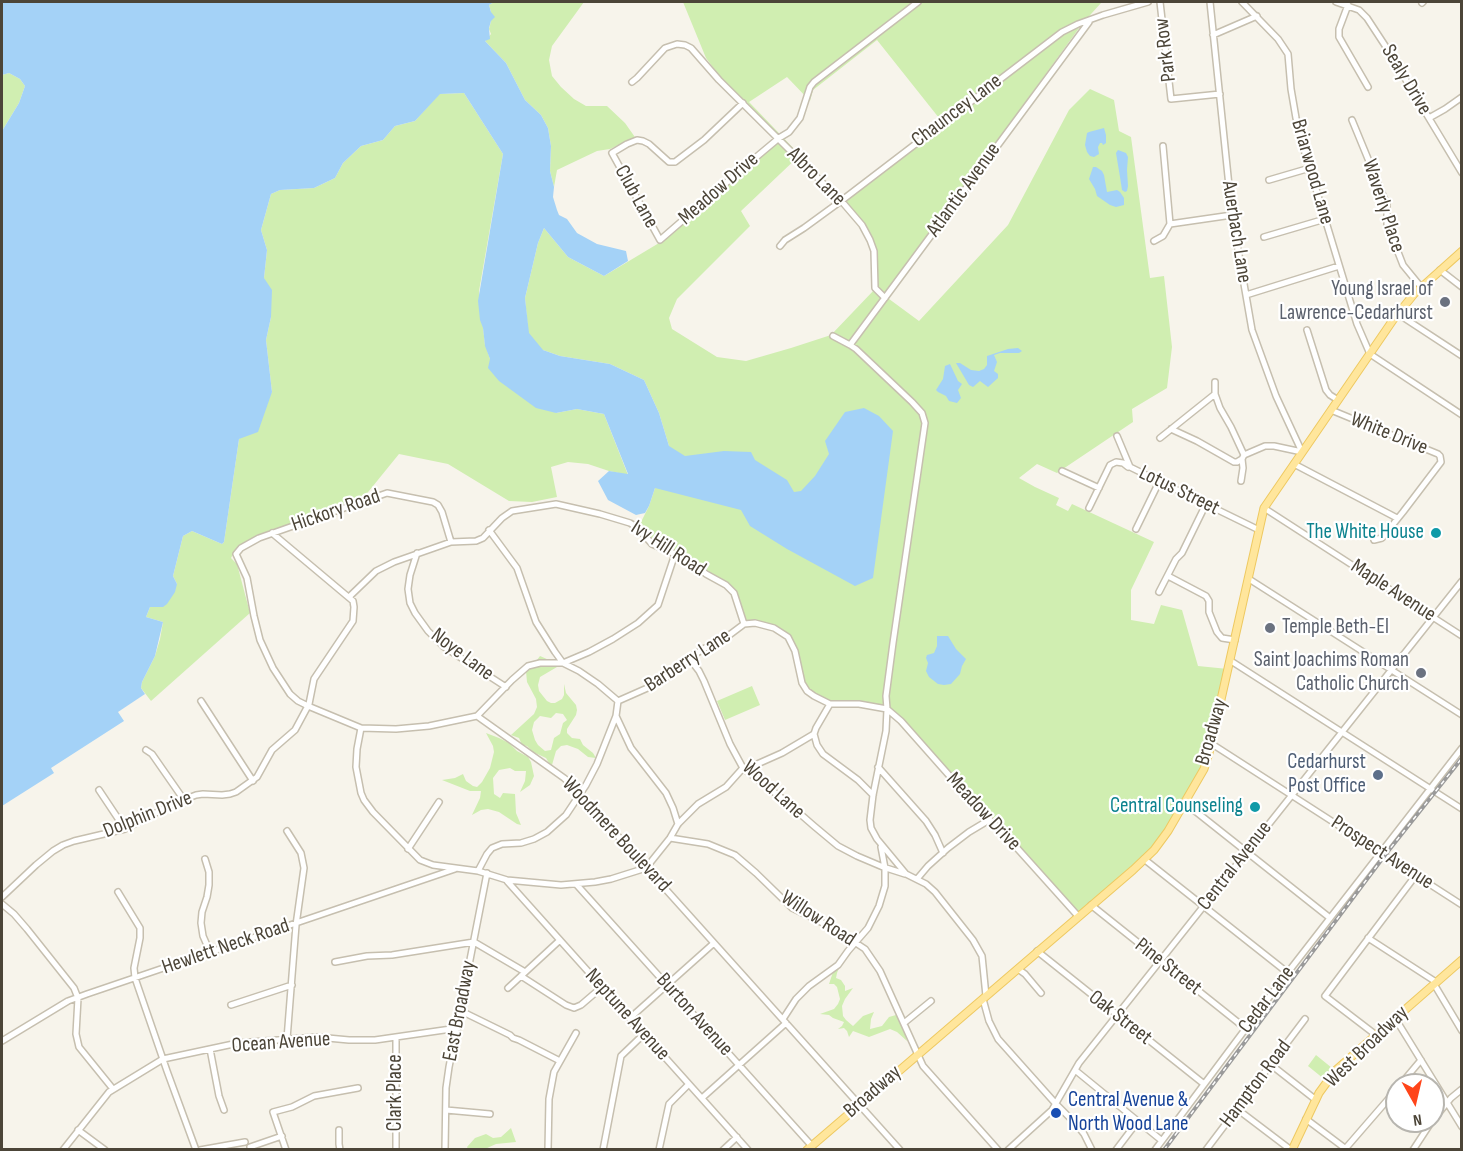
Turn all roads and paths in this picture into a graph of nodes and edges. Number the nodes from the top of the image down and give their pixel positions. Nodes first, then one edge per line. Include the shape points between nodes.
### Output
1 (918, 2) edge
2 (1133, 2) edge
3 (1148, 2) edge
4 (1160, 2) edge
5 (1210, 2) edge
6 (1242, 2) edge
7 (1336, 2) edge
8 (1139, 4) junction
9 (1348, 5) junction
10 (1257, 16) junction
11 (1090, 21) junction
12 (1213, 35) junction
13 (632, 81) dead end
14 (1368, 87) dead end
15 (1220, 94) junction
16 (1461, 97) edge
17 (743, 103) junction
18 (1429, 118) junction
19 (1352, 120) dead end
20 (779, 138) junction
21 (1162, 146) dead end
22 (1459, 163) edge
23 (1310, 168) junction
24 (1461, 173) edge
25 (1269, 180) dead end
26 (841, 201) junction
27 (1232, 215) junction
28 (1325, 219) junction
29 (1170, 224) junction
30 (1264, 237) dead end
31 (660, 240) joint
32 (1154, 241) dead end
33 (780, 246) dead end
34 (1461, 251) edge
35 (1339, 266) junction
36 (1440, 270) junction
37 (1421, 287) junction
38 (1461, 287) edge
39 (1246, 295) junction
40 (885, 298) junction
41 (1398, 314) junction
42 (1307, 330) dead end
43 (833, 336) dead end
44 (850, 345) junction
45 (1370, 354) junction
46 (1461, 356) edge
47 (1215, 382) dead end
48 (1215, 394) junction
49 (1338, 400) junction
50 (1331, 410) junction
51 (1461, 415) edge
52 (1171, 429) junction
53 (1117, 436) dead end
54 (1160, 438) dead end
55 (1302, 452) junction
56 (1243, 457) junction
57 (1294, 464) junction
58 (1130, 467) junction
59 (1062, 471) dead end
60 (1241, 481) dead end
61 (1159, 482) junction
62 (1099, 488) junction
63 (1206, 504) junction
64 (1089, 508) dead end
65 (1264, 508) junction
66 (1397, 518) junction
67 (1136, 529) dead end
68 (1259, 530) junction
69 (489, 531) junction
70 (272, 533) junction
71 (1374, 540) dead end
72 (451, 542) junction
73 (417, 553) junction
74 (675, 554) junction
75 (1168, 576) junction
76 (1249, 579) junction
77 (1461, 581) edge
78 (1160, 592) dead end
79 (350, 597) junction
80 (1433, 617) junction
81 (744, 624) junction
82 (1461, 636) edge
83 (1235, 640) junction
84 (689, 658) junction
85 (1231, 661) junction
86 (564, 663) junction
87 (1391, 670) junction
88 (506, 687) junction
89 (201, 701) dead end
90 (618, 701) junction
91 (830, 704) junction
92 (308, 706) junction
93 (887, 709) junction
94 (1461, 715) edge
95 (477, 716) junction
96 (616, 716) junction
97 (361, 728) junction
98 (1342, 732) junction
99 (814, 734) junction
100 (1212, 744) junction
101 (1461, 748) edge
102 (146, 750) dead end
103 (878, 767) junction
104 (743, 768) junction
105 (253, 781) junction
106 (1430, 788) junction
107 (99, 790) dead end
108 (580, 794) junction
109 (873, 795) junction
110 (1291, 795) junction
111 (184, 800) junction
112 (439, 802) dead end
113 (1185, 803) junction
114 (1461, 809) edge
115 (989, 820) junction
116 (678, 824) junction
117 (124, 829) junction
118 (287, 831) dead end
119 (670, 837) junction
120 (877, 839) junction
121 (408, 849) junction
122 (1246, 852) junction
123 (1380, 852) junction
124 (943, 853) junction
125 (205, 859) dead end
126 (1144, 859) junction
127 (457, 868) junction
128 (646, 868) junction
129 (885, 868) junction
130 (478, 871) junction
131 (487, 873) junction
132 (906, 874) junction
133 (1416, 875) junction
134 (917, 879) junction
135 (507, 880) junction
136 (576, 884) junction
137 (118, 892) dead end
138 (2, 897) edge
139 (2, 904) edge
140 (1091, 905) junction
141 (1461, 905) edge
142 (1203, 906) junction
143 (1078, 916) junction
144 (1330, 918) junction
145 (297, 922) junction
146 (1368, 938) junction
147 (561, 940) junction
148 (474, 942) junction
149 (714, 943) junction
150 (855, 943) junction
151 (1037, 951) junction
152 (210, 952) junction
153 (1160, 960) junction
154 (1461, 960) edge
155 (335, 962) dead end
156 (1018, 969) junction
157 (523, 974) junction
158 (1288, 974) junction
159 (135, 978) junction
160 (1435, 983) junction
161 (291, 985) junction
162 (668, 985) junction
163 (602, 987) junction
164 (508, 988) dead end
165 (1041, 993) dead end
166 (985, 997) junction
167 (78, 998) junction
168 (931, 1001) dead end
169 (231, 1005) dead end
170 (461, 1011) junction
171 (1116, 1015) junction
172 (630, 1018) junction
173 (1395, 1018) junction
174 (1305, 1019) dead end
175 (785, 1021) junction
176 (904, 1023) junction
177 (458, 1028) junction
178 (1245, 1028) junction
179 (1461, 1031) edge
180 (576, 1033) dead end
181 (644, 1034) junction
182 (1376, 1035) junction
183 (396, 1037) junction
184 (287, 1039) junction
185 (2, 1041) edge
186 (210, 1048) junction
187 (918, 1054) junction
188 (163, 1059) junction
189 (1421, 1060) junction
190 (560, 1061) junction
191 (1270, 1064) junction
192 (739, 1065) junction
193 (1075, 1070) junction
194 (1410, 1073) edge
195 (689, 1084) junction
196 (1204, 1084) junction
197 (113, 1089) junction
198 (358, 1089) dead end
199 (1461, 1089) edge
200 (702, 1098) junction
201 (1316, 1100) junction
202 (1385, 1103) edge
203 (859, 1104) junction
204 (1056, 1104) junction
205 (1447, 1104) junction
206 (1237, 1109) junction
207 (224, 1110) dead end
208 (446, 1110) junction
209 (490, 1114) dead end
210 (1306, 1119) junction
211 (1138, 1121) junction
212 (1461, 1127) edge
213 (78, 1130) junction
214 (339, 1131) dead end
215 (1423, 1133) edge
216 (282, 1136) junction
217 (737, 1137) junction
218 (1161, 1140) junction
219 (245, 1142) dead end
220 (250, 1147) dead end
221 (809, 1147) edge
222 (63, 1149) edge
223 (105, 1149) edge
224 (198, 1149) edge
225 (286, 1149) edge
226 (340, 1149) edge
227 (396, 1149) edge
228 (445, 1149) edge
229 (548, 1149) edge
230 (603, 1149) edge
231 (660, 1149) edge
232 (723, 1149) edge
233 (748, 1149) edge
234 (900, 1149) edge
235 (998, 1149) edge
236 (1008, 1149) edge
237 (1092, 1149) edge
238 (1116, 1149) edge
239 (1155, 1149) edge
240 (1206, 1149) edge
241 (1291, 1149) edge
242 (1346, 1149) edge
243 (1413, 1149) edge

1 - 20 street via 814,82 798,122
2 - 8 street
3 - 8 street, Chauncey Lane
4 - 15 street, Park Row via 1172,99
5 - 12 street, Auerbach Lane
6 - 10 street, Briarwood Lane
7 - 9 street, Sealy Drive
8 - 11 street, Chauncey Lane
9 - 14 street via 1339,37
9 - 18 street, Sealy Drive via 1367,18
10 - 12 street
10 - 23 street, Briarwood Lane via 1288,54 1296,118
11 - 26 street, Chauncey Lane via 1045,44
11 - 40 street, Atlantic Avenue
12 - 15 street, Auerbach Lane
13 - 17 street, Albro Lane via 665,48 685,45
15 - 27 street, Auerbach Lane
16 - 18 street
17 - 20 street, Albro Lane
17 - 31 street, Club Lane via 675,162 669,162 644,141 637,140 612,153
18 - 22 street, Sealy Drive
19 - 37 street, Waverly Place via 1387,205 1387,225 1403,265
20 - 26 street, Albro Lane
20 - 31 street, Meadow Drive
21 - 29 street
22 - 24 street, Sealy Drive
23 - 25 street
23 - 28 street, Briarwood Lane
26 - 33 street, Chauncey Lane
26 - 40 street, Albro Lane via 870,240 875,288
27 - 29 street
27 - 39 street, Auerbach Lane
28 - 30 street
28 - 35 street, Briarwood Lane
29 - 32 street via 1163,236
34 - 36 main road, Broadway
35 - 39 street
35 - 45 street, Briarwood Lane
36 - 37 main road, Broadway
36 - 38 street
37 - 41 main road, Broadway
39 - 55 street, Auerbach Lane via 1255,339
40 - 44 street, Atlantic Avenue
41 - 45 main road, Broadway
41 - 46 street
42 - 49 street via 1326,390
43 - 44 street
44 - 93 street via 912,402 925,420
45 - 49 main road, Broadway
45 - 51 street
47 - 48 street
48 - 52 street
48 - 56 street
49 - 50 main road, Broadway
50 - 55 main road, Broadway
50 - 66 street, White Drive via 1440,456 1441,462
52 - 54 street
52 - 56 street via 1234,462
53 - 58 street, Lotus Street
55 - 56 street via 1265,446
55 - 57 main road, Broadway
56 - 60 street
57 - 65 main road, Broadway
57 - 66 street
58 - 61 street, Lotus Street
58 - 62 street via 1113,463
59 - 62 street
61 - 63 street, Lotus Street
61 - 67 street
62 - 64 street
63 - 68 street, Lotus Street
63 - 75 street
65 - 68 main road, Broadway
65 - 80 street, Maple Avenue
66 - 71 street via 1382,538
68 - 76 main road, Broadway
69 - 72 street, Ivy Hill Road via 476,541
69 - 74 street, Ivy Hill Road via 512,511 561,504 630,523 652,544
69 - 86 street via 517,568 536,622
70 - 72 street, Hickory Road via 387,493 438,505
70 - 79 street
70 - 92 street, Hickory Road via 254,540 236,554 247,578 267,656 290,694
72 - 73 street, Ivy Hill Road
73 - 79 street, Ivy Hill Road via 376,572
73 - 88 street, Noye Lane via 408,589 415,613 444,646
74 - 81 street, Ivy Hill Road via 731,590
74 - 86 street via 661,600 654,609 613,639
75 - 78 street
75 - 83 street via 1206,596 1217,632 1222,638
76 - 83 main road, Broadway
76 - 87 street
77 - 80 street, Central Avenue
79 - 92 street via 353,621 314,680
80 - 82 street, Maple Avenue
80 - 87 street, Central Avenue
81 - 84 street, Barberry Lane
81 - 91 street via 767,626 788,637 804,687
83 - 85 main road, Broadway
84 - 90 street, Barberry Lane via 661,682
84 - 104 street, Wood Lane via 704,681
85 - 98 street
85 - 100 main road, Broadway
86 - 88 street via 528,666
86 - 90 street
87 - 94 street
87 - 98 street, Central Avenue
88 - 95 street
89 - 105 street
90 - 96 street
91 - 93 street
91 - 99 street
92 - 97 street
92 - 105 street via 295,730 272,750
93 - 103 street
93 - 115 street, Meadow Drive
95 - 97 street via 429,726
95 - 108 street, Woodmere Boulevard via 564,778
96 - 108 street
96 - 116 street via 631,748 666,794
97 - 121 street via 356,767 361,793 373,812
98 - 106 street
98 - 110 street, Central Avenue
99 - 104 street via 782,753
99 - 109 street via 823,754
100 - 110 street, Prospect Avenue
100 - 113 main road, Broadway via 1204,769
101 - 106 street, Cedar Lane
102 - 111 street
103 - 109 street
103 - 124 street via 926,821
104 - 116 street via 726,787 698,804
104 - 129 street, Wood Lane via 838,846
105 - 111 street, Dolphin Drive via 230,794 203,794
106 - 114 street
106 - 123 street, Cedar Lane
107 - 117 street
108 - 128 street, Woodmere Boulevard
108 - 130 street via 566,815 547,831 527,842 496,846
109 - 120 street via 870,820
110 - 122 street, Central Avenue
110 - 123 street, Prospect Avenue
111 - 117 street, Dolphin Drive
112 - 121 street
113 - 122 street
113 - 126 main road, Broadway
115 - 124 street
115 - 143 street, Meadow Drive
116 - 119 street
117 - 138 street, Dolphin Drive via 58,848
118 - 145 street via 304,860
119 - 128 street
119 - 150 street, Willow Road via 695,840 735,855 788,905 833,927
120 - 129 street
120 - 132 street
121 - 127 street via 424,862
122 - 142 street, Central Avenue
122 - 144 street
123 - 133 street, Prospect Avenue
123 - 144 street, Cedar Lane
124 - 134 street
125 - 152 street via 209,885 201,923
126 - 140 main road, Broadway
126 - 142 street
127 - 130 street
127 - 145 street, Hewlett Neck Road
128 - 136 street
128 - 149 street, Woodmere Boulevard
129 - 132 street, Wood Lane
129 - 150 street via 879,906
130 - 131 street
131 - 135 street
131 - 148 street, East Broadway
132 - 134 street, Wood Lane
133 - 141 street, Prospect Avenue
133 - 146 street
134 - 166 street, Wood Lane via 935,892 978,948 984,965
135 - 136 street
135 - 147 street, Neptune Avenue
136 - 162 street, Burton Avenue
137 - 159 street via 140,928
139 - 167 street via 70,982
140 - 143 main road, Broadway
140 - 153 street, Pine Street
142 - 153 street, Central Avenue
142 - 158 street
143 - 151 main road, Broadway
144 - 158 street, Cedar Lane
145 - 152 street, Hewlett Neck Road
145 - 161 street
146 - 160 street
146 - 182 street via 1325,996
147 - 157 street
147 - 163 street, Neptune Avenue
148 - 155 street
148 - 157 street
148 - 170 street, East Broadway
149 - 162 street
149 - 175 street, Woodmere Boulevard
150 - 175 street via 838,965 796,999
150 - 176 street, Willow Road via 865,949 880,971
151 - 156 main road, Broadway
151 - 171 street, Oak Street
152 - 159 street, Hewlett Neck Road
153 - 171 street, Central Avenue
153 - 178 street, Pine Street
154 - 160 main road, West Broadway
156 - 165 street
156 - 166 main road, Broadway
157 - 163 street via 574,1008
157 - 164 street
158 - 178 street, Cedar Lane
159 - 167 street, Hewlett Neck Road
159 - 188 street
160 - 173 main road, West Broadway
160 - 179 street
161 - 169 street
161 - 184 street
162 - 172 street
162 - 192 street, Burton Avenue
163 - 172 street, Neptune Avenue
166 - 187 main road, Broadway
166 - 204 street, Wood Lane via 989,1021 998,1039
167 - 185 street, Hewlett Neck Road
167 - 197 street via 79,1047
168 - 176 street
170 - 177 street, East Broadway
170 - 190 street
171 - 193 street, Central Avenue
171 - 196 street, Oak Street
172 - 181 street, Neptune Avenue
173 - 182 main road, West Broadway
173 - 189 street
174 - 191 street, Hampton Road
175 - 192 street
175 - 203 street, Woodmere Boulevard
176 - 187 street, Willow Road
177 - 183 street, Ocean Avenue
177 - 208 street, East Broadway
178 - 196 street, Cedar Lane
180 - 190 street
181 - 195 street, Neptune Avenue
181 - 230 street via 621,1056
182 - 201 main road, West Broadway via 1335,1071
183 - 184 street, Ocean Avenue via 368,1041
183 - 227 street, Clark Place
184 - 186 street, Ocean Avenue
186 - 188 street, Ocean Avenue
186 - 207 street
187 - 203 main road, Broadway
187 - 235 street, Willow Road via 923,1066
188 - 197 street, Ocean Avenue
188 - 224 street
189 - 194 street
189 - 205 street
190 - 229 street via 549,1099
191 - 201 street
191 - 206 street, Hampton Road
192 - 200 street
192 - 221 street, Burton Avenue
193 - 204 street, Central Avenue
193 - 211 street
195 - 200 street, Neptune Avenue
195 - 231 street via 669,1104
196 - 218 street, Cedar Lane
197 - 213 street, Ocean Avenue
198 - 216 street via 314,1096 273,1112
199 - 205 street
200 - 217 street, Neptune Avenue
201 - 210 main road, West Broadway
202 - 242 street
203 - 221 main road, Broadway
203 - 234 street, Woodmere Boulevard
204 - 236 street, Central Avenue
204 - 237 street, Wood Lane via 1076,1124
205 - 212 street
206 - 240 street, Hampton Road
206 - 241 street
208 - 209 street
208 - 228 street, East Broadway
210 - 241 main road, West Broadway
210 - 242 street
211 - 218 street
211 - 238 street
213 - 222 street, Ocean Avenue
213 - 223 street
214 - 226 street
215 - 243 street
216 - 220 street
216 - 225 street
217 - 232 street
217 - 233 street, Neptune Avenue
218 - 239 street, Cedar Lane
219 - 224 street

